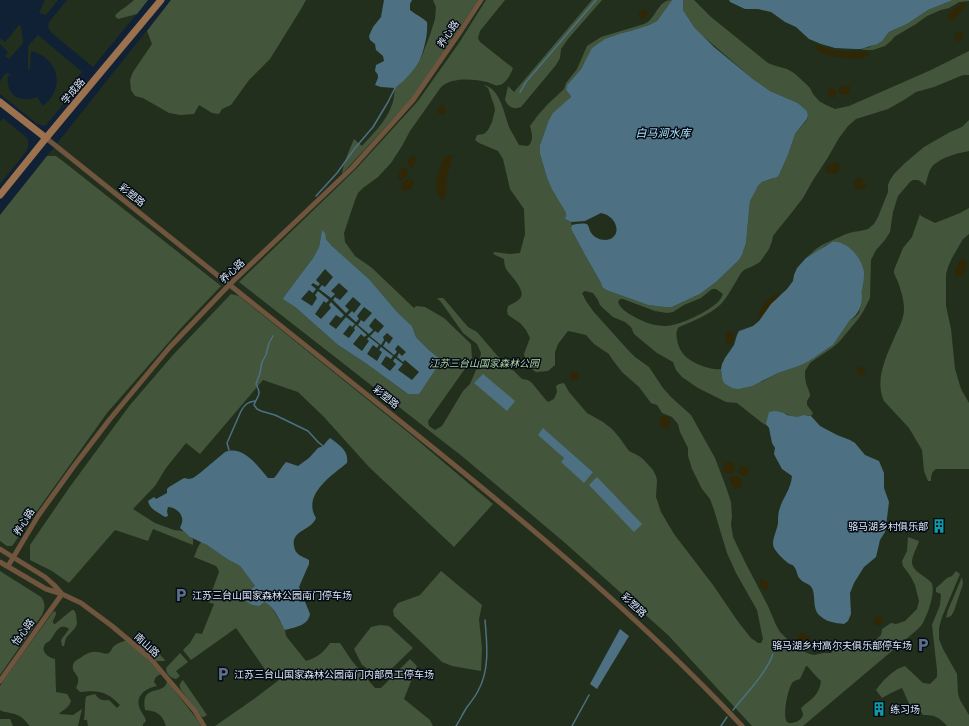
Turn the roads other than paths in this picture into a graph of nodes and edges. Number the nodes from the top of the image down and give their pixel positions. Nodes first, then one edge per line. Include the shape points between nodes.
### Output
1 (161, 0) edge
2 (481, 0) edge
3 (0, 102) edge
4 (46, 138) junction
5 (0, 195) edge
6 (229, 286) junction
7 (0, 549) edge
8 (13, 558) junction
9 (0, 562) edge
10 (8, 566) junction
11 (62, 594) junction
12 (0, 681) edge
13 (204, 726) edge
14 (742, 726) edge

1 - 4 street, 学成路
2 - 6 street, 养心路 via 413,100 352,168
3 - 4 street, 彩塑路
4 - 5 street, 学成路
4 - 6 street, 彩塑路
6 - 8 street, 养心路 via 169,348 110,419 38,516
6 - 14 street, 彩塑路 via 463,471 561,554 630,614
7 - 8 street, 南山路
8 - 10 street, 养心路
8 - 11 street, 南山路 via 45,577
9 - 10 street, 南山路
10 - 11 street, 南山路 via 46,589
11 - 12 street, 怡心路
11 - 13 street, 南山路 via 87,607 150,658 195,711

